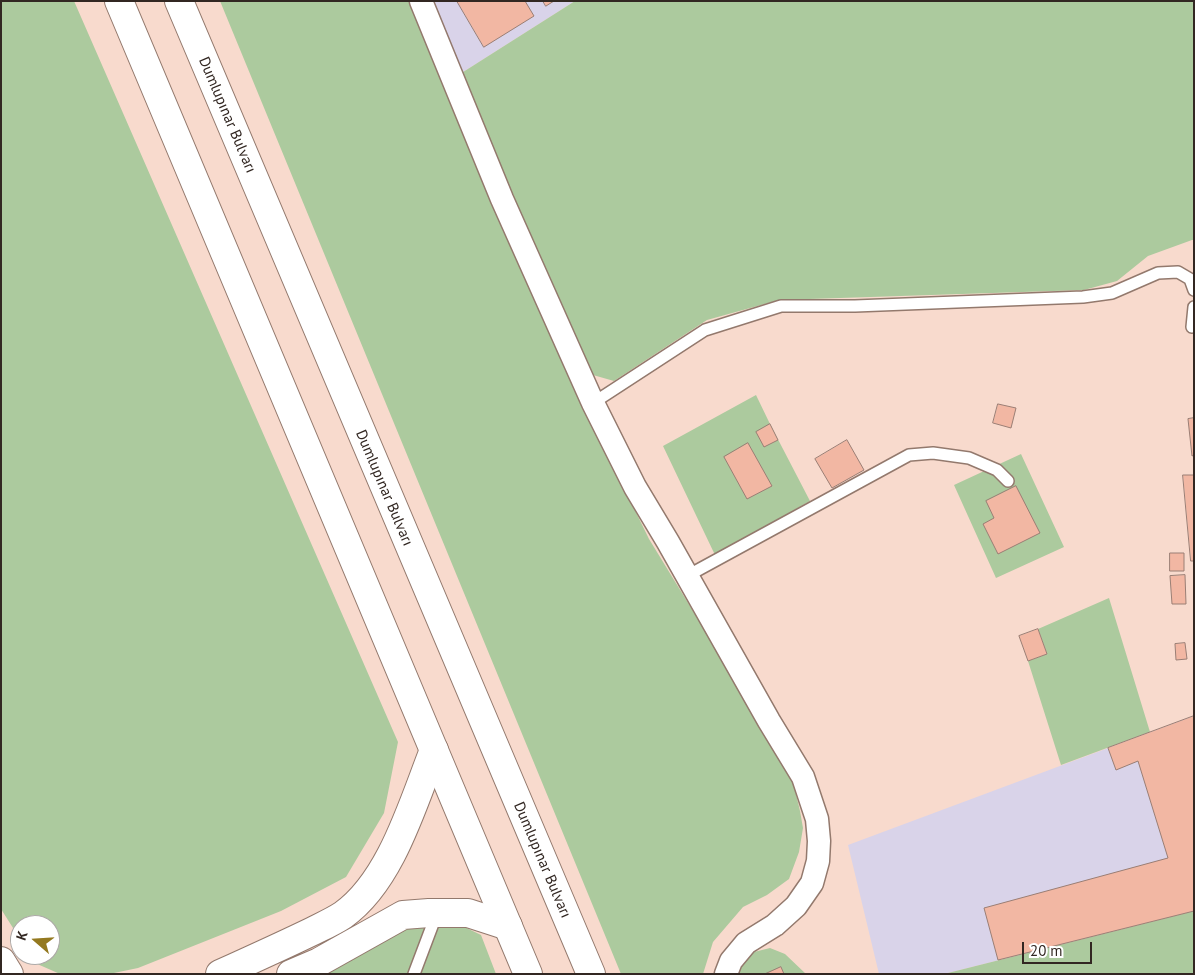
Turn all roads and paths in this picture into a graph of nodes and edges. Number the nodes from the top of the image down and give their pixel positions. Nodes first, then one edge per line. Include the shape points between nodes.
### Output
1 (119, 1) edge
2 (178, 1) edge
3 (421, 1) edge
4 (1194, 290) edge
5 (1194, 308) edge
6 (1192, 327) dead end
7 (593, 403) junction
8 (1008, 481) dead end
9 (687, 576) junction
10 (434, 750) junction
11 (437, 913) junction
12 (508, 926) junction
13 (1, 961) edge
14 (9, 974) edge
15 (220, 974) edge
16 (292, 974) edge
17 (414, 974) edge
18 (528, 974) edge
19 (591, 974) edge
20 (726, 974) edge

1 - 10 main road
2 - 19 main road, Dumlupınar Bulvarı
3 - 7 street via 502,199
4 - 7 lane via 1190,279 1178,272 1158,273 1112,293 1083,297 782,306 705,330
5 - 6 lane
7 - 9 street via 635,487
8 - 9 lane via 997,470 969,458 933,453 909,455
9 - 20 street via 804,777 817,819 818,862 812,883 796,906 775,925 746,943 731,961
10 - 12 main road
10 - 15 main road via 396,846 364,896 343,915
11 - 12 main road via 468,913
11 - 16 main road via 403,915
11 - 17 lane
12 - 18 main road
13 - 14 main road

